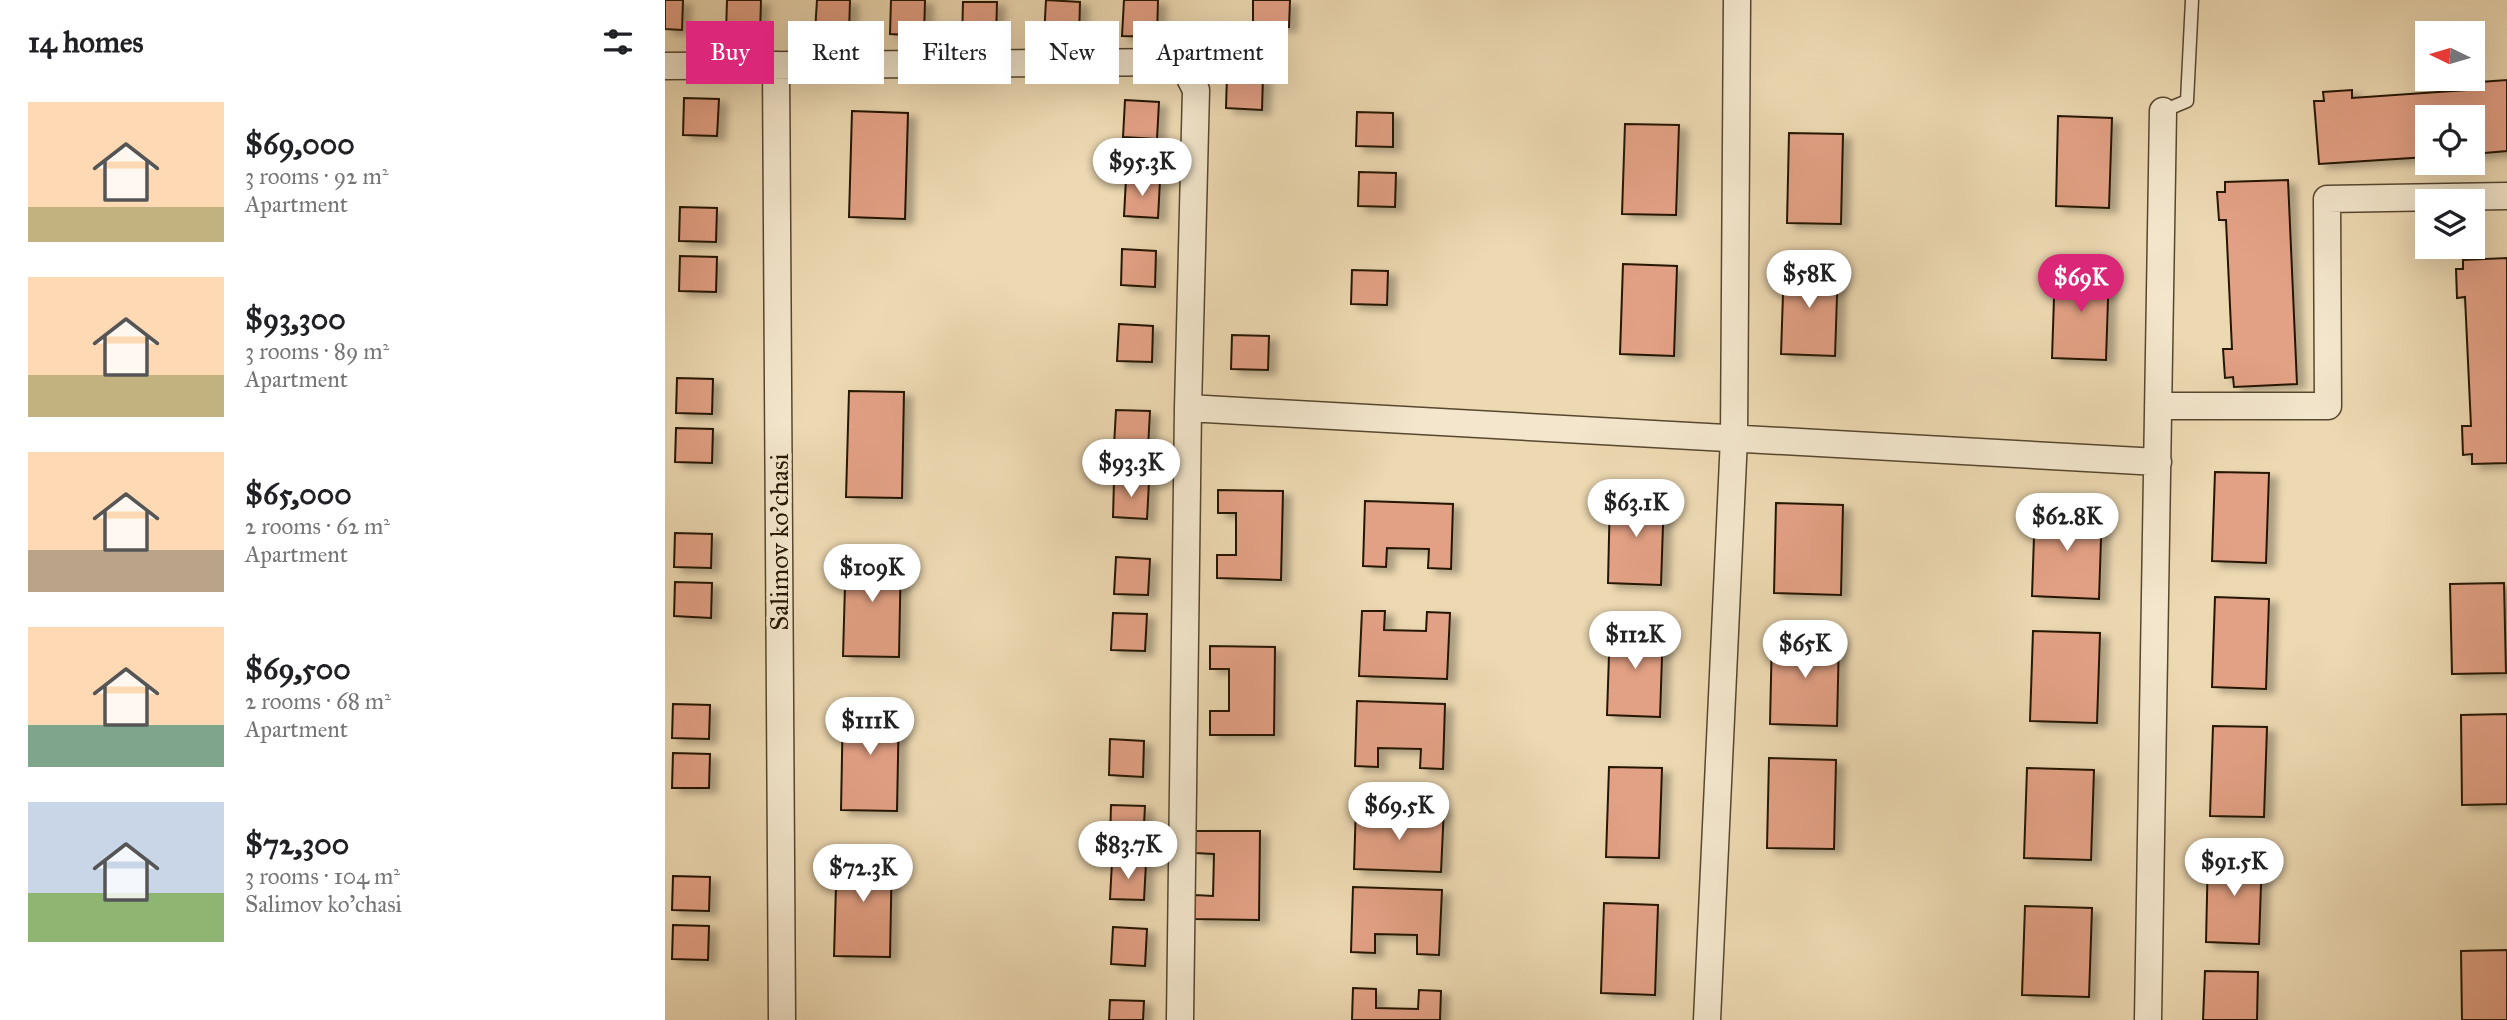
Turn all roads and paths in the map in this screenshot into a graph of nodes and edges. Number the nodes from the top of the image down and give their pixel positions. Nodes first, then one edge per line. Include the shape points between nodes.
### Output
1 (1737, 0) edge
2 (2192, 0) edge
3 (776, 65) junction
4 (665, 66) edge
5 (2163, 111) joint
6 (2507, 196) edge
7 (2158, 406) junction
8 (1188, 408) junction
9 (1734, 438) junction
10 (2158, 462) junction
11 (782, 1020) edge
12 (1179, 1020) edge
13 (1707, 1020) edge
14 (2148, 1020) edge

1 - 9 street
2 - 5 lane via 2187,101
3 - 4 street
3 - 8 street via 1182,62 1196,90
3 - 11 street, Salimov ko'chasi
5 - 7 street
6 - 7 street via 2327,200 2329,406
7 - 10 street
8 - 9 street
8 - 12 street
9 - 10 street
9 - 13 street
10 - 14 street

